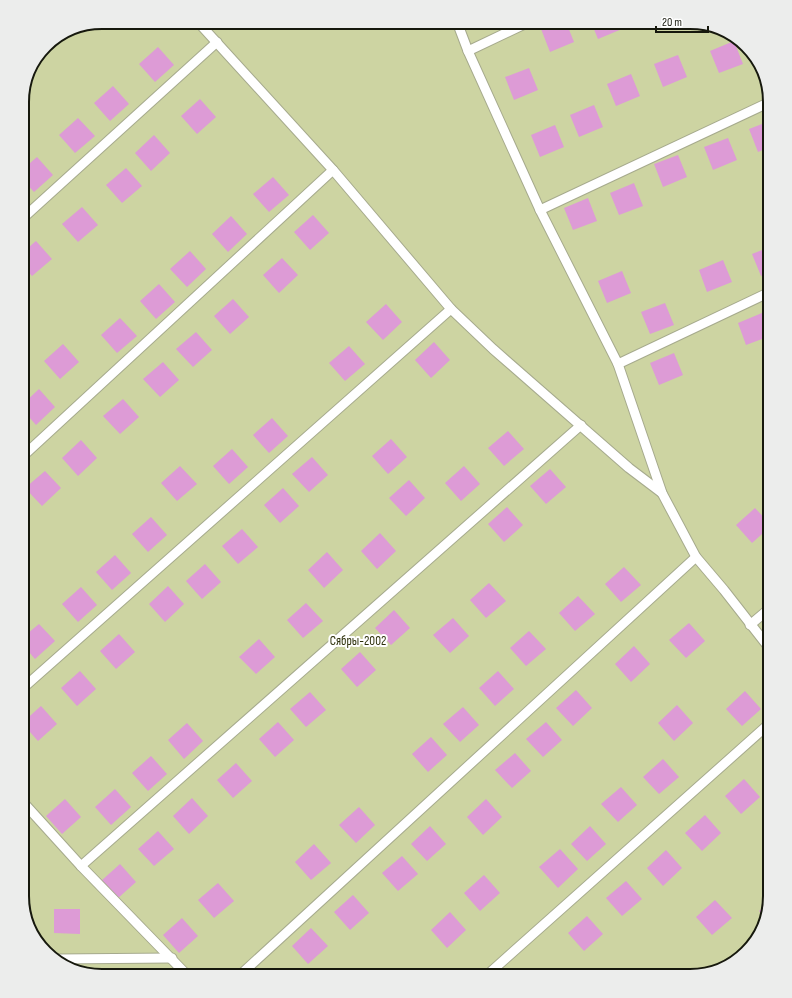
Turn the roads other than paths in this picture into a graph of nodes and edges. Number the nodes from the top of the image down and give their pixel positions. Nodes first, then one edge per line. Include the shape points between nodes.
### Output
1 (205, 29) edge
2 (460, 29) edge
3 (514, 29) edge
4 (217, 42) junction
5 (468, 51) junction
6 (763, 105) edge
7 (333, 170) junction
8 (540, 210) junction
9 (29, 213) edge
10 (763, 295) edge
11 (451, 309) junction
12 (618, 364) junction
13 (582, 425) junction
14 (29, 451) edge
15 (662, 493) junction
16 (696, 558) junction
17 (763, 614) edge
18 (750, 625) junction
19 (763, 641) edge
20 (29, 683) edge
21 (763, 730) edge
22 (29, 808) edge
23 (81, 866) junction
24 (172, 958) junction
25 (68, 960) edge
26 (182, 969) edge
27 (247, 969) edge
28 (494, 969) edge

1 - 4 lane
2 - 5 lane
3 - 5 lane
4 - 7 lane
4 - 9 lane
5 - 8 lane
6 - 8 lane
7 - 11 lane
7 - 14 lane
8 - 12 lane
10 - 12 lane
11 - 13 lane
11 - 20 lane
12 - 15 lane
13 - 15 lane
13 - 23 lane
15 - 16 lane
16 - 18 lane
16 - 27 lane
17 - 18 lane
18 - 19 lane
21 - 28 lane
22 - 23 lane
23 - 24 lane
24 - 25 lane
24 - 26 lane

